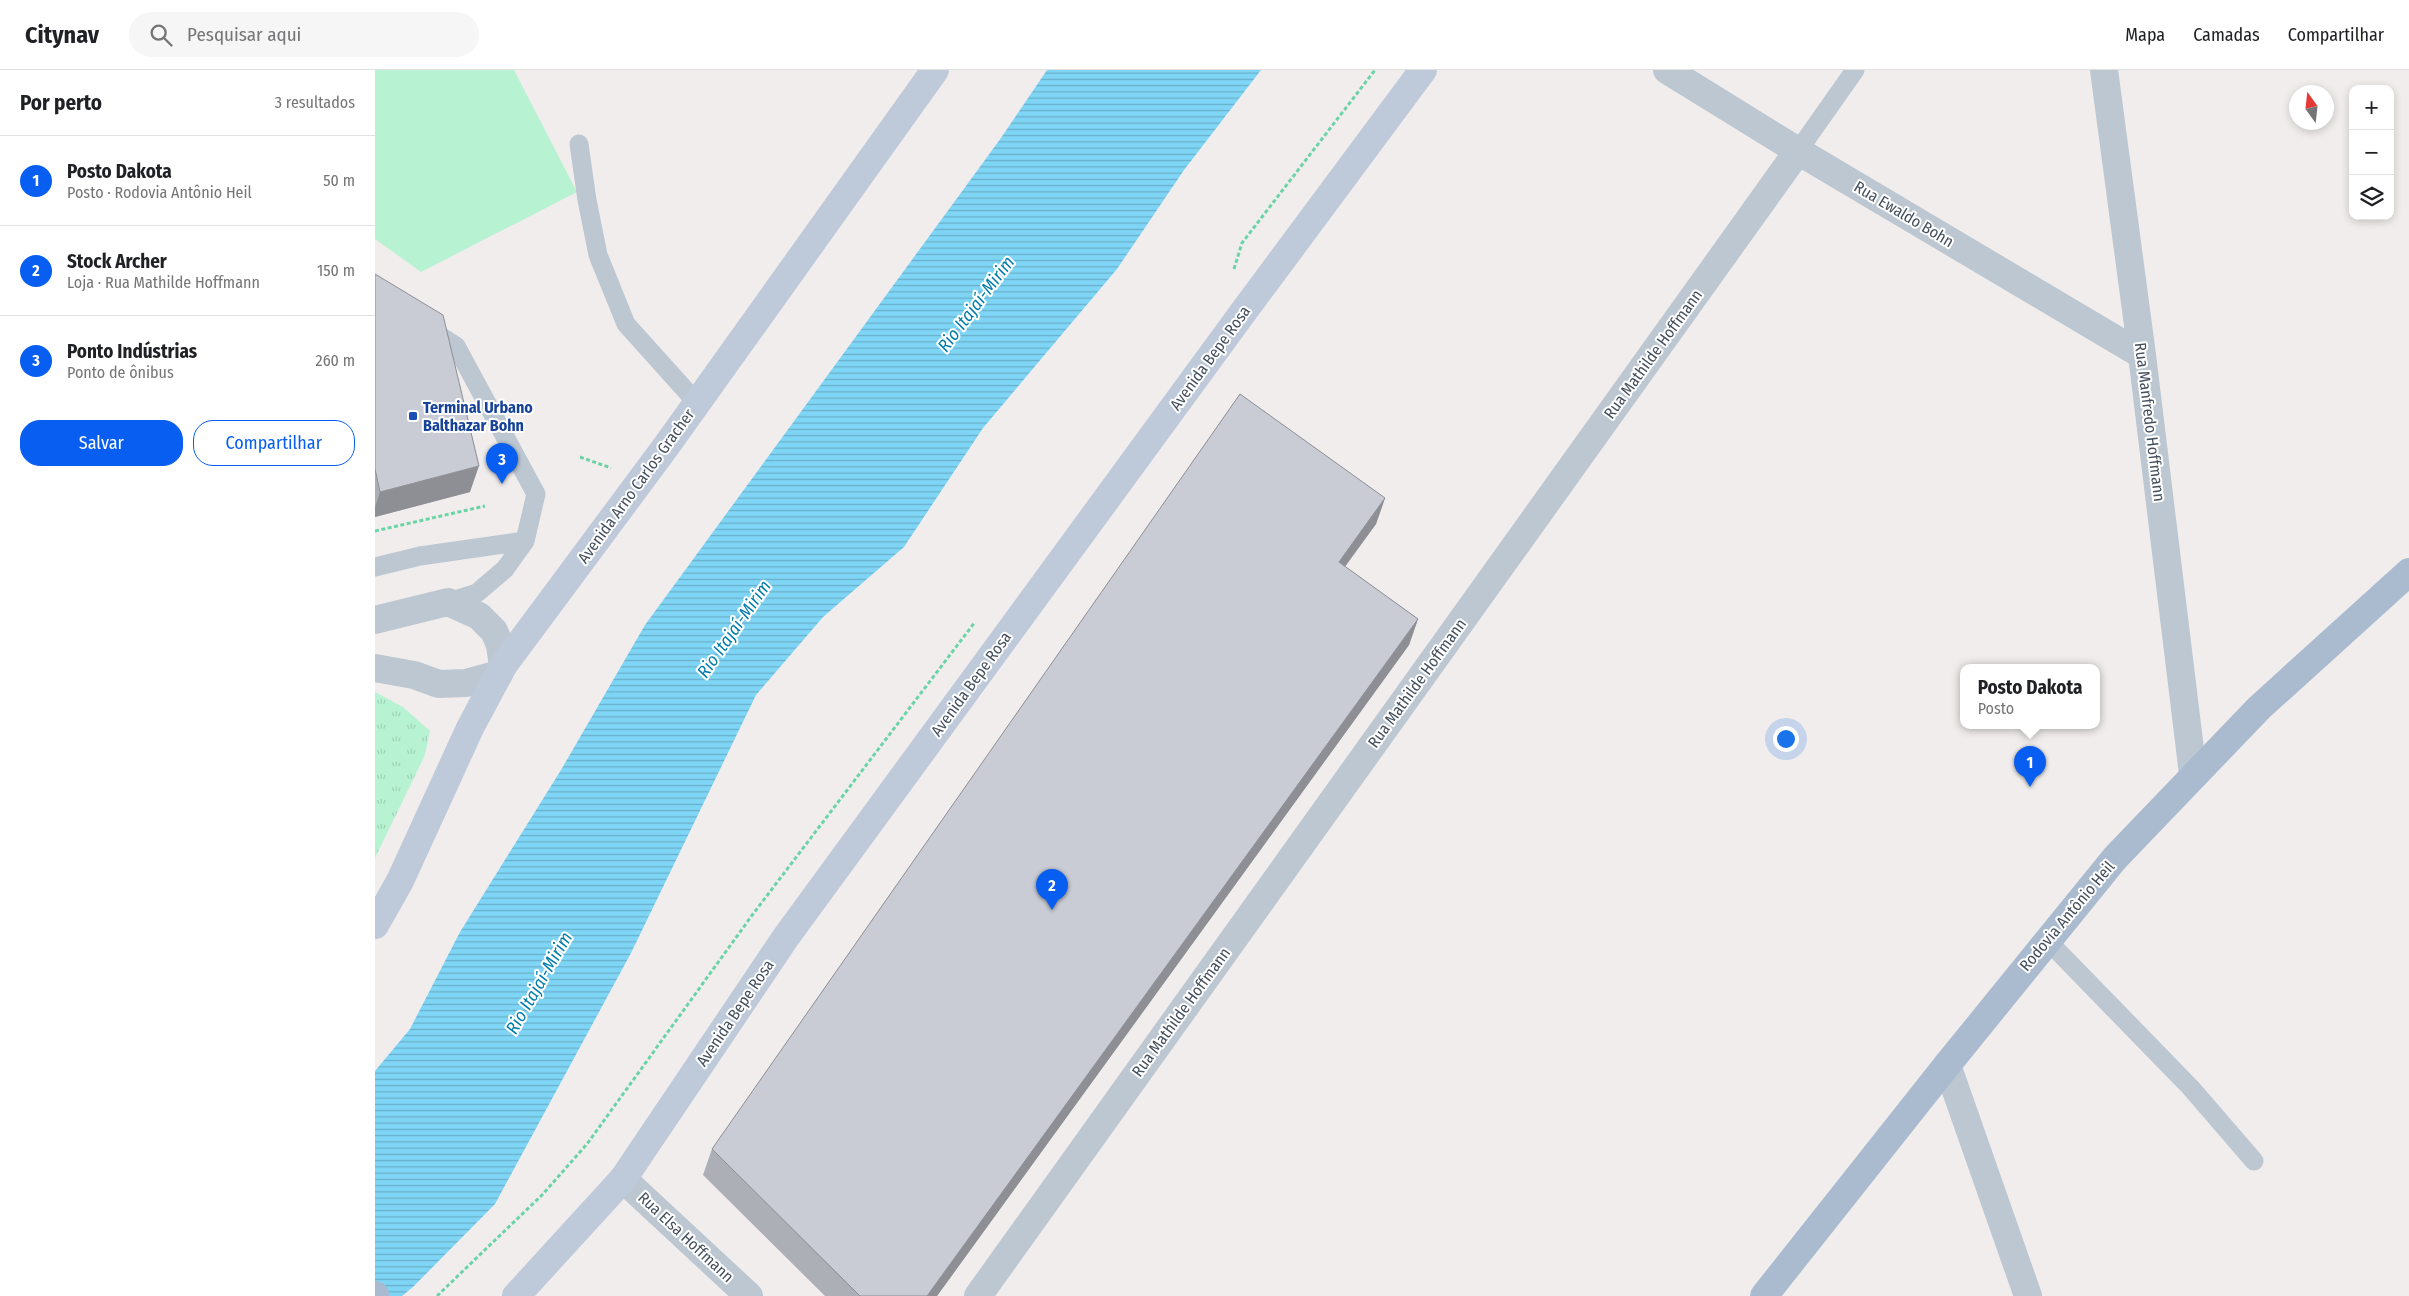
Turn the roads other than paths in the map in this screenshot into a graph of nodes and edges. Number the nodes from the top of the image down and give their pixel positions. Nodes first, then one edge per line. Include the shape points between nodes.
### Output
1 (935, 70) edge
2 (1423, 70) edge
3 (1667, 70) edge
4 (1855, 70) edge
5 (2104, 70) edge
6 (579, 144) dead end
7 (1798, 151) junction
8 (415, 320) edge
9 (2142, 355) junction
10 (697, 403) junction
11 (525, 541) junction
12 (375, 567) edge
13 (2409, 572) edge
14 (448, 602) junction
15 (375, 620) edge
16 (375, 668) edge
17 (501, 670) junction
18 (2193, 774) junction
19 (375, 925) edge
20 (2047, 940) junction
21 (1947, 1065) junction
22 (2254, 1161) dead end
23 (623, 1179) junction
24 (516, 1296) edge
25 (749, 1296) edge
26 (978, 1296) edge
27 (1764, 1296) edge
28 (2028, 1296) edge

1 - 10 main road, Avenida Arno Carlos Gracher
2 - 23 main road, Avenida Bepe Rosa via 786,937
3 - 7 street, Rua Ewaldo Bohn
4 - 7 lane, Rua Mathilde Hoffmann
5 - 9 street, Rua Manfredo Hoffmann
6 - 10 lane via 599,255 626,324
7 - 9 street, Rua Ewaldo Bohn
7 - 26 street, Rua Mathilde Hoffmann
8 - 11 lane via 456,346 536,494
9 - 18 street, Rua Manfredo Hoffmann
10 - 17 main road, Avenida Arno Carlos Gracher
11 - 12 lane via 420,556
11 - 14 lane via 505,569 477,593
13 - 18 main road, Rodovia Antônio Heil via 2259,708
14 - 15 street
14 - 17 street via 479,616 493,631 500,645
16 - 17 street via 414,675 439,684 466,683
17 - 19 main road, Avenida Arno Carlos Gracher via 470,728 400,881
18 - 20 main road, Rodovia Antônio Heil via 2115,858
20 - 21 main road, Rodovia Antônio Heil
20 - 22 lane via 2191,1088
21 - 27 main road, Rodovia Antônio Heil
21 - 28 street
23 - 24 main road, Avenida Bepe Rosa
23 - 25 street, Rua Elsa Hoffmann

